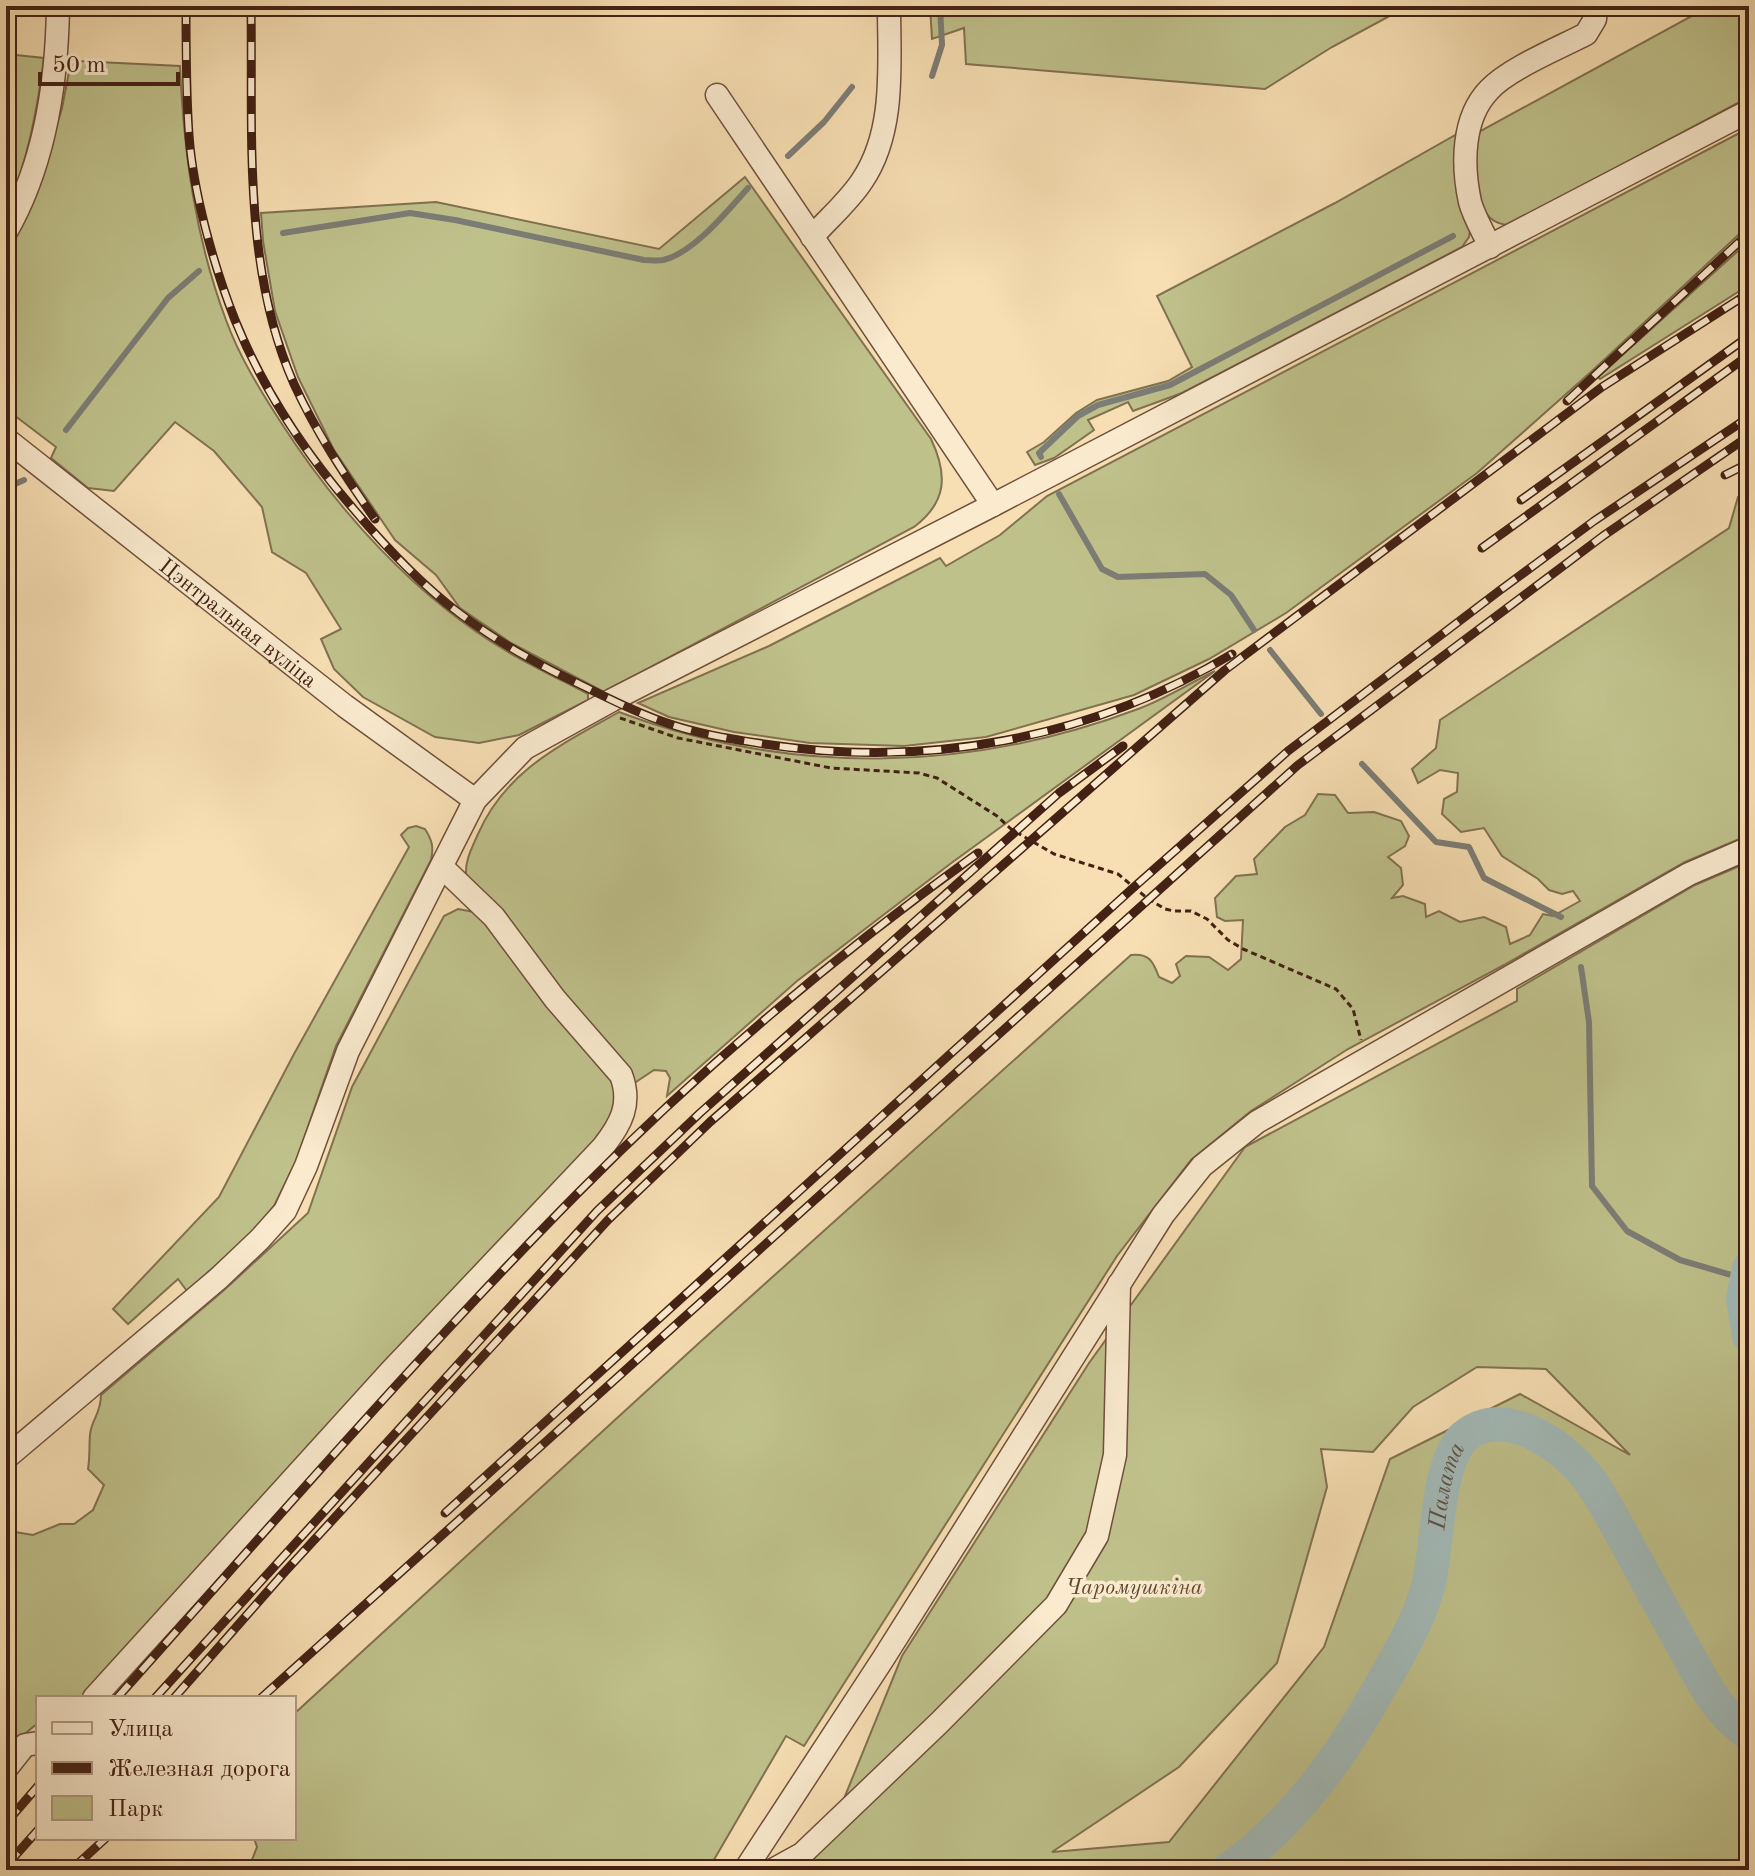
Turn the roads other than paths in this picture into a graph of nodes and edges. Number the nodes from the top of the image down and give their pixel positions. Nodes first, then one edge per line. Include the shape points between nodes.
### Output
1 (58, 6) edge
2 (889, 6) edge
3 (1596, 6) edge
4 (717, 95) dead end
5 (1749, 111) edge
6 (6, 232) edge
7 (812, 237) junction
8 (1490, 247) junction
9 (6, 439) edge
10 (993, 505) junction
11 (475, 800) junction
12 (1749, 848) edge
13 (442, 867) junction
14 (1119, 1282) junction
15 (6, 1458) edge
16 (96, 1696) edge
17 (36, 1743) edge
18 (6, 1769) edge
19 (745, 1870) edge
20 (773, 1870) edge

1 - 6 street via 50,107 30,181
2 - 7 street via 889,85 877,150 862,181
3 - 8 street via 1586,34 1490,88 1473,110 1467,146 1470,203
4 - 7 street
5 - 8 street
7 - 10 street
8 - 10 street
9 - 11 street, Цэнтральная вуліца via 345,706
10 - 11 street via 593,709 525,748
11 - 13 street
12 - 14 street via 1689,874 1257,1122 1202,1166
13 - 15 street via 348,1051 285,1211 219,1278
13 - 16 street via 494,917 621,1075 624,1117 603,1147
14 - 19 street
14 - 20 street via 1115,1455 1097,1536 1070,1582 1056,1605 939,1723 802,1854
17 - 18 street via 25,1745

